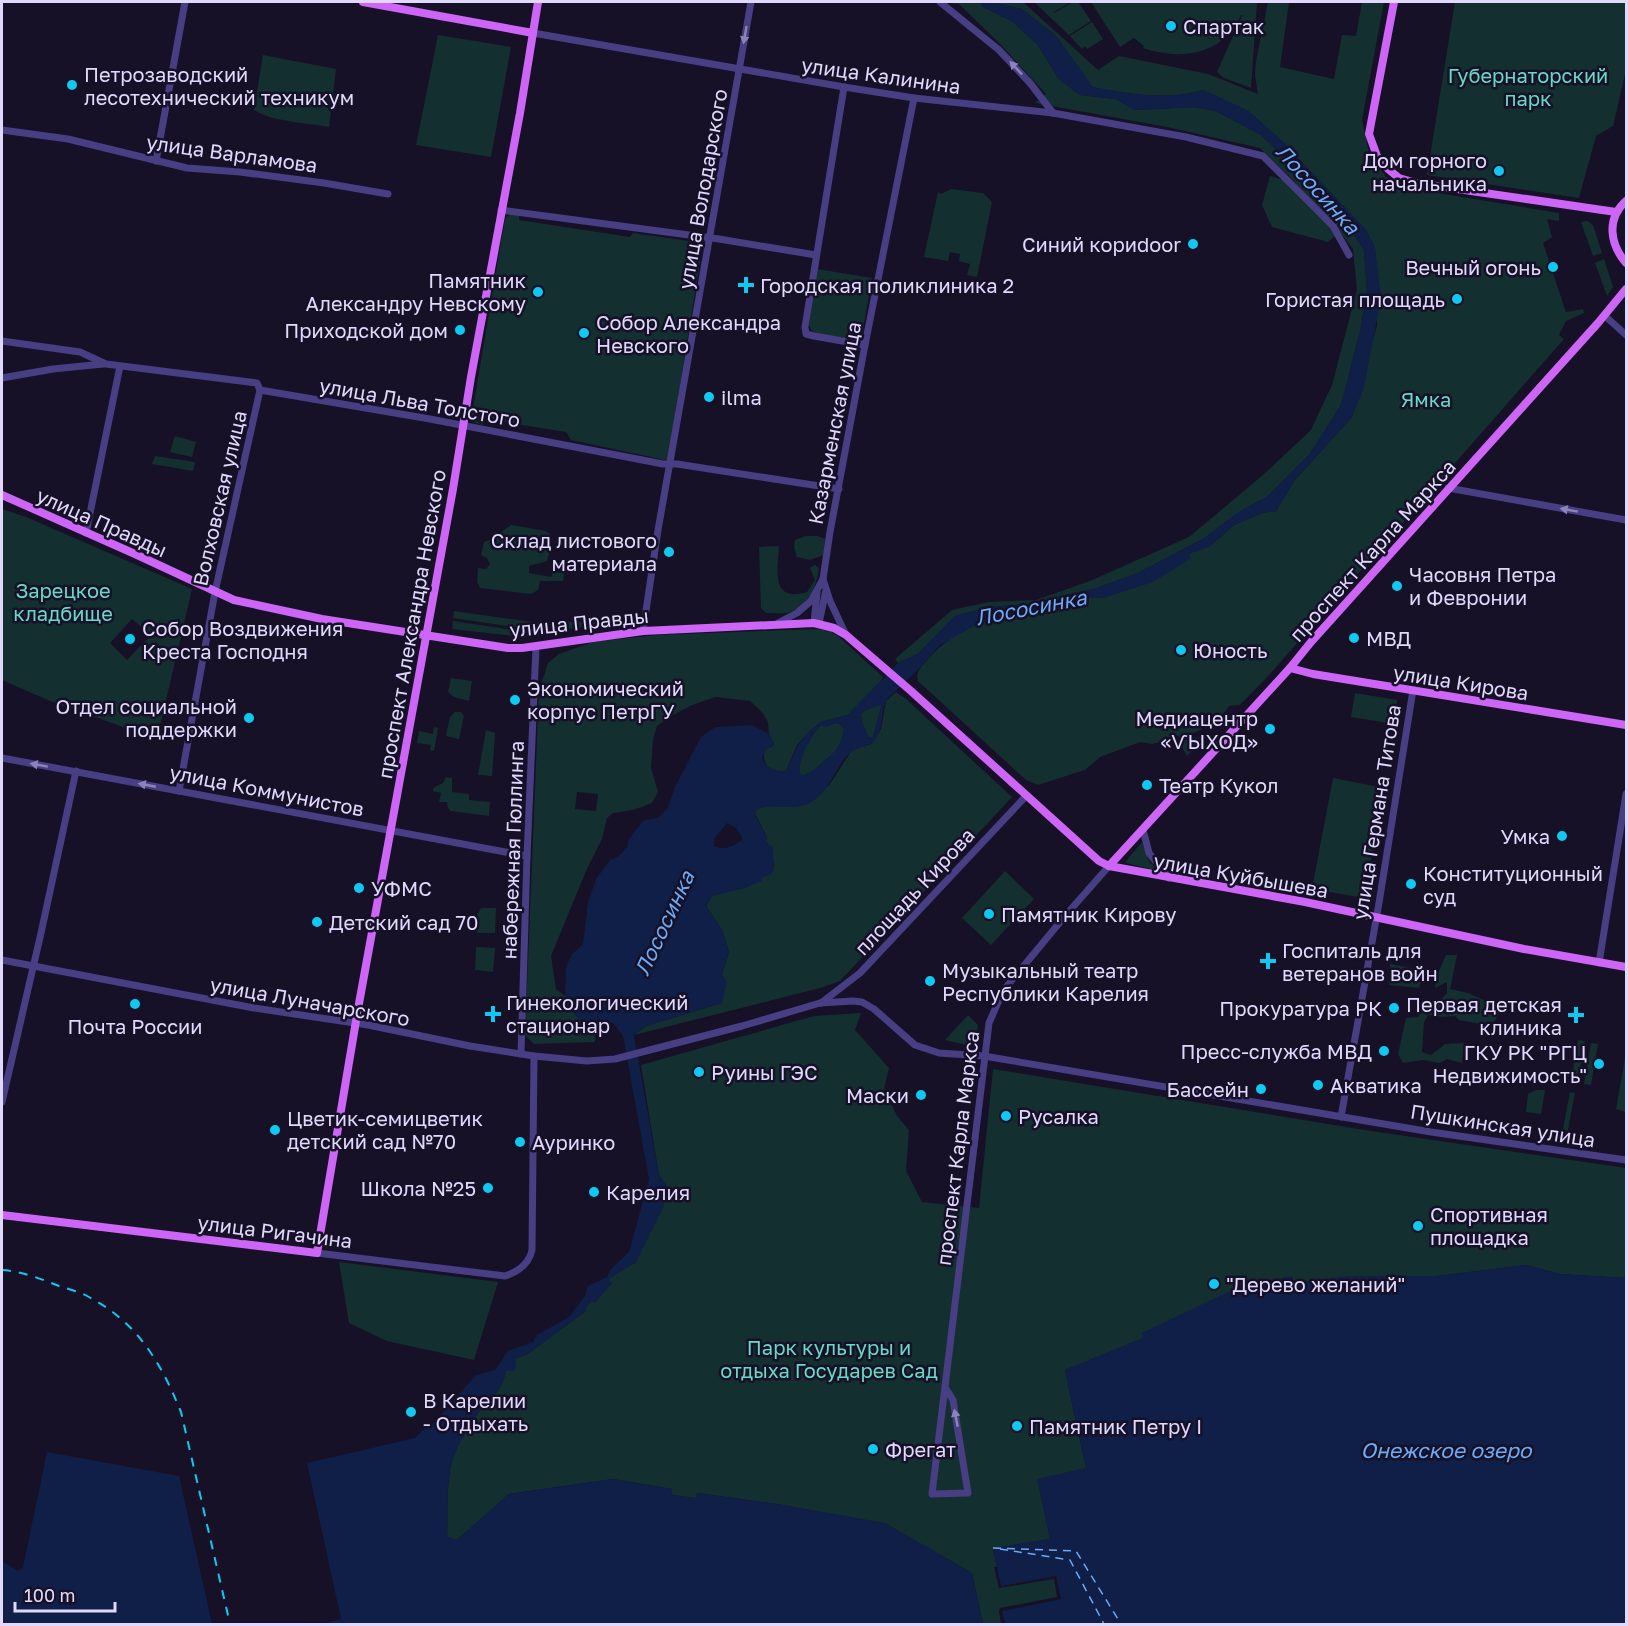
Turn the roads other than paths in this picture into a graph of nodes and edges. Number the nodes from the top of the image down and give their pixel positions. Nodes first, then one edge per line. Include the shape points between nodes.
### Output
1 (185, 2) edge
2 (363, 2) edge
3 (538, 2) edge
4 (752, 2) edge
5 (940, 2) edge
6 (1394, 2) edge
7 (533, 33) junction
8 (739, 69) junction
9 (844, 87) junction
10 (914, 98) junction
11 (1053, 113) junction
12 (2, 130) edge
13 (156, 161) junction
14 (388, 194) dead end
15 (1626, 201) edge
16 (501, 210) junction
17 (1616, 212) junction
18 (709, 238) junction
19 (816, 255) junction
20 (1349, 255) dead end
21 (1626, 263) edge
22 (1626, 289) edge
23 (1605, 316) junction
24 (1626, 335) edge
25 (2, 341) edge
26 (865, 345) junction
27 (106, 363) junction
28 (120, 366) junction
29 (2, 378) edge
30 (260, 390) junction
31 (464, 426) junction
32 (670, 465) junction
33 (1448, 488) junction
34 (839, 489) junction
35 (2, 495) edge
36 (1626, 520) edge
37 (86, 534) junction
38 (824, 579) junction
39 (826, 589) junction
40 (215, 592) junction
41 (817, 592) junction
42 (778, 623) junction
43 (817, 623) junction
44 (644, 631) junction
45 (426, 635) junction
46 (846, 635) junction
47 (536, 647) junction
48 (1290, 668) junction
49 (1413, 690) junction
50 (911, 691) joint
51 (1626, 724) edge
52 (2, 758) edge
53 (76, 771) junction
54 (179, 790) junction
55 (1626, 794) edge
56 (1026, 796) junction
57 (390, 830) junction
58 (1143, 830) junction
59 (527, 856) junction
60 (1109, 866) junction
61 (1169, 878) junction
62 (1376, 917) junction
63 (2, 960) edge
64 (1599, 963) junction
65 (33, 966) junction
66 (1626, 967) edge
67 (820, 1003) junction
68 (356, 1024) junction
69 (521, 1054) junction
70 (534, 1056) junction
71 (984, 1056) junction
72 (2, 1102) edge
73 (1341, 1117) junction
74 (1626, 1160) edge
75 (2, 1215) edge
76 (317, 1253) junction
77 (945, 1387) junction

1 - 13 street
2 - 7 main road, улица Калинина
3 - 7 main road, проспект Александра Невского
4 -> 8 street, улица Володарского
11 -> 5 street via 999,50
6 - 17 main road via 1369,134 1377,156 1399,178
7 - 8 street, улица Калинина
7 - 16 main road, проспект Александра Невского
8 - 9 street, улица Калинина
8 - 18 street, улица Володарского
9 - 10 street, улица Калинина
9 - 19 street
10 - 11 street, улица Калинина
10 - 26 street, Казарменская улица
11 - 20 street, улица Калинина via 1186,137 1263,156 1333,226
12 - 13 street, улица Варламова via 68,139
13 - 14 street, улица Варламова
15 - 17 main road
16 - 18 street
16 - 31 main road, проспект Александра Невского
17 - 21 main road via 1612,236
18 - 19 street
18 - 32 street, улица Володарского
19 - 26 street via 806,334
22 - 23 main road, проспект Карла Маркса
23 - 24 street
23 - 33 main road, проспект Карла Маркса
25 - 27 street, улица Льва Толстого via 80,352
26 - 34 street, Казарменская улица
27 - 28 street, улица Льва Толстого
27 - 29 street
28 - 30 street, улица Льва Толстого via 257,383
28 - 37 street
30 - 31 street, улица Льва Толстого
30 - 40 street, Волховская улица
31 - 32 street, улица Льва Толстого
31 - 45 main road, проспект Александра Невского
32 - 34 street, улица Льва Толстого
32 - 44 street, улица Володарского
36 -> 33 street
33 - 48 main road, проспект Карла Маркса
34 - 38 street, Казарменская улица
35 - 37 main road, улица Правды
37 - 40 main road, улица Правды
38 - 39 street
38 - 41 street
39 - 43 street
39 - 46 street
40 - 45 main road, улица Правды via 234,600 322,619
40 - 54 street, Волховская улица
41 - 42 street via 797,613
41 - 43 street
42 - 43 main road, улица Правды
42 - 44 main road, улица Правды
43 - 46 main road, улица Правды
44 - 47 main road, улица Правды
45 - 47 main road, улица Правды via 508,648
45 - 57 main road, проспект Александра Невского
46 - 50 main road, улица Правды
47 - 59 street, набережная Гюллинга
48 - 49 main road, улица Кирова
48 - 58 main road, проспект Карла Маркса
49 - 51 main road, улица Кирова
49 - 62 street, улица Германа Титова
50 - 56 main road, улица Куйбышева
53 -> 52 street, улица Коммунистов
54 -> 53 street, улица Коммунистов
53 - 65 street
54 - 57 street, улица Коммунистов
55 - 64 street
56 - 60 main road, улица Куйбышева
56 - 67 street, площадь Кирова via 860,973
57 - 59 street, улица Коммунистов
57 - 68 main road, проспект Александра Невского
58 - 60 main road, проспект Карла Маркса
58 - 61 street via 1149,853
59 - 69 street, набережная Гюллинга
60 - 61 main road, улица Куйбышева
60 - 71 street, проспект Карла Маркса via 1003,991 989,1023
61 - 62 main road, улица Куйбышева
62 - 64 main road, улица Куйбышева
62 - 73 street, улица Германа Титова
63 - 65 street, улица Луначарского
64 - 66 main road, улица Куйбышева
65 - 68 street, улица Луначарского
65 - 72 street
67 - 70 street, улица Луначарского via 615,1059 587,1061
67 - 71 street, Пушкинская улица via 862,1002 915,1045 939,1053
68 - 69 street, улица Луначарского
68 - 76 main road, проспект Александра Невского
69 - 70 street, улица Луначарского
70 - 76 street, улица Ригачина via 532,1250 518,1272 505,1276
71 - 73 street, Пушкинская улица
71 - 77 street, проспект Карла Маркса
73 - 74 street, Пушкинская улица
75 - 76 main road, улица Ригачина
77 -> 77 street, проспект Карла Маркса via 932,1494 968,1493 952,1400

